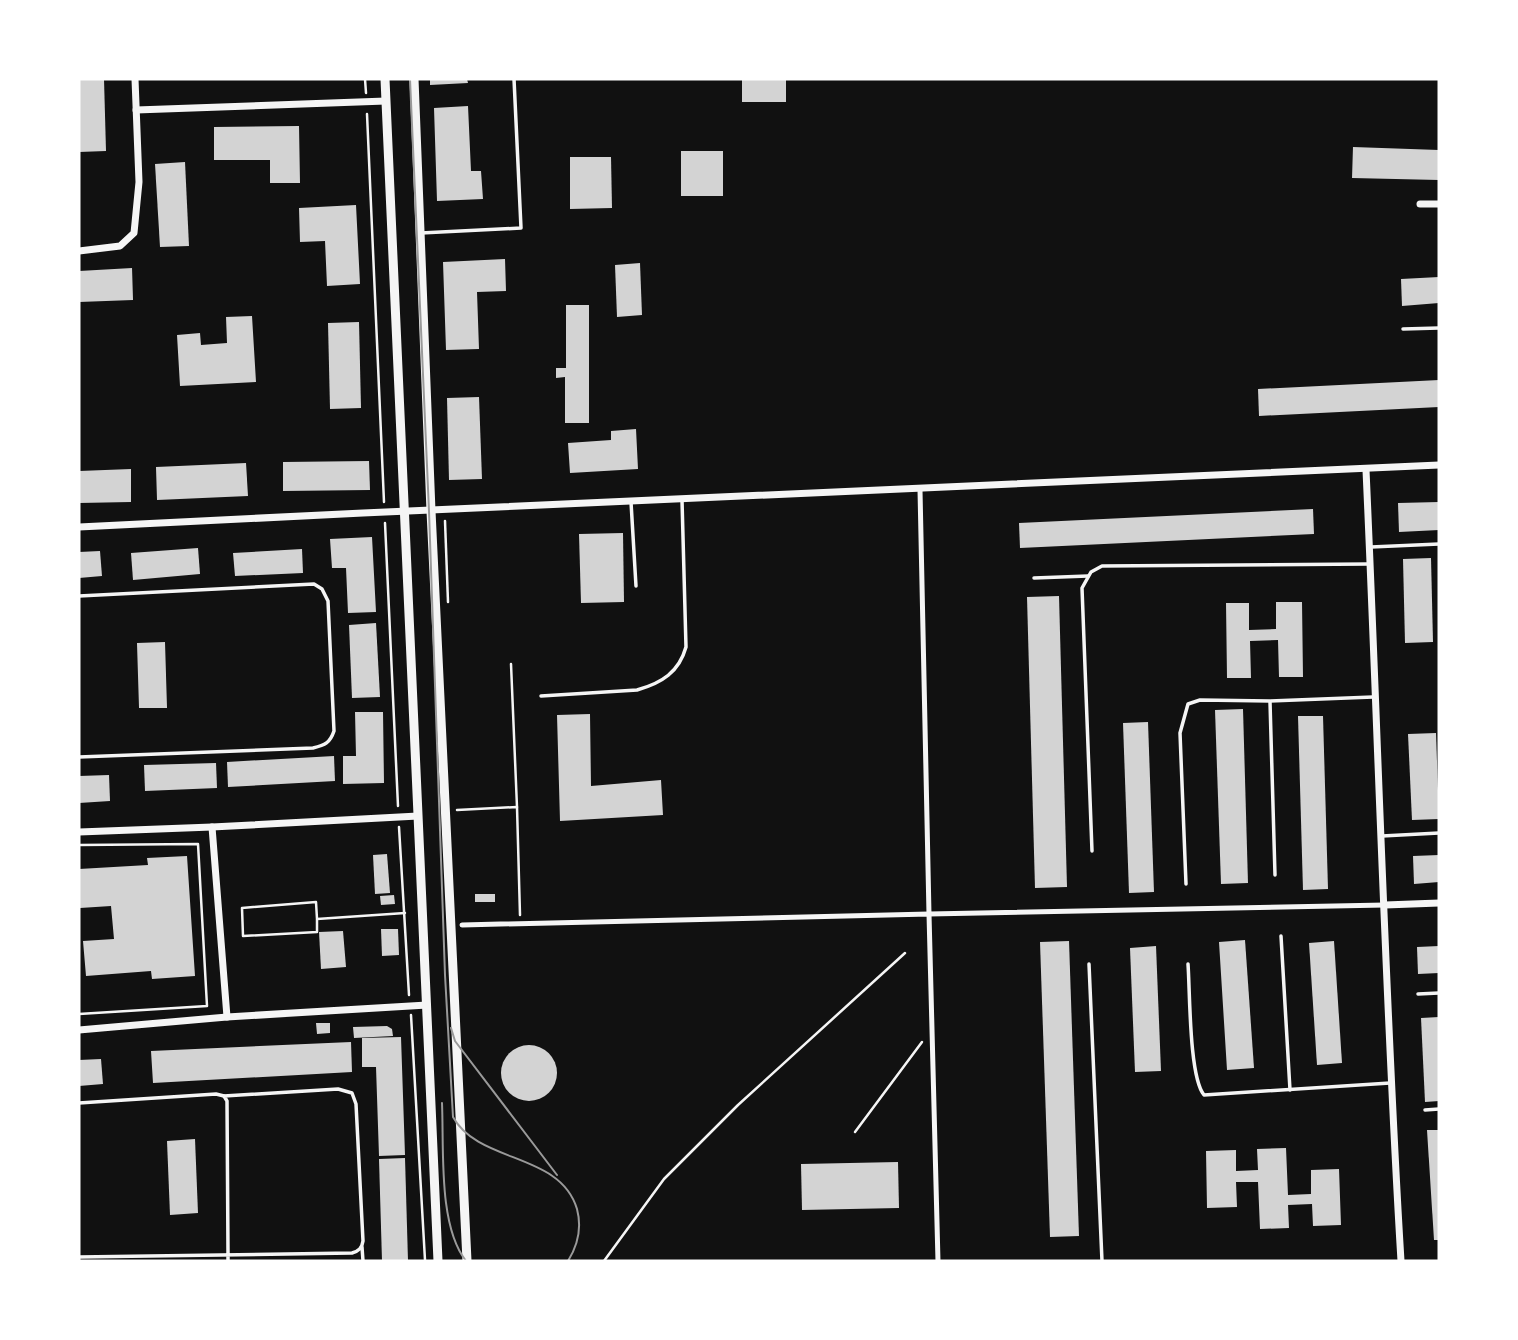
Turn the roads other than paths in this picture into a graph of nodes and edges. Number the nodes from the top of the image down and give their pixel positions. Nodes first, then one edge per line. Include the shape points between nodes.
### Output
1 (135, 79) edge
2 (385, 79) edge
3 (414, 79) edge
4 (514, 79) edge
5 (386, 102) junction
6 (136, 110) junction
7 (1420, 204) dead end
8 (1439, 204) edge
9 (421, 233) junction
10 (79, 251) edge
11 (1439, 328) edge
12 (1403, 329) dead end
13 (1439, 465) edge
14 (1366, 470) junction
15 (920, 490) junction
16 (681, 500) junction
17 (631, 502) junction
18 (431, 511) junction
19 (404, 512) junction
20 (79, 527) edge
21 (1439, 544) edge
22 (1370, 547) junction
23 (1370, 564) junction
24 (1088, 576) junction
25 (1034, 578) dead end
26 (636, 586) dead end
27 (79, 596) edge
28 (541, 696) dead end
29 (1376, 697) junction
30 (1270, 701) junction
31 (79, 757) edge
32 (418, 816) junction
33 (212, 827) junction
34 (79, 832) edge
35 (1439, 833) edge
36 (1382, 836) junction
37 (1092, 851) dead end
38 (1275, 875) dead end
39 (1186, 884) dead end
40 (1439, 904) edge
41 (1385, 905) junction
42 (929, 914) junction
43 (462, 925) dead end
44 (1281, 936) dead end
45 (1088, 964) dead end
46 (1188, 964) dead end
47 (1439, 993) edge
48 (1418, 994) dead end
49 (427, 1005) junction
50 (227, 1017) junction
51 (79, 1030) edge
52 (1390, 1083) junction
53 (1290, 1090) junction
54 (224, 1096) junction
55 (79, 1102) edge
56 (1439, 1109) edge
57 (1425, 1110) dead end
58 (362, 1247) junction
59 (228, 1253) junction
60 (79, 1257) edge
61 (229, 1261) edge
62 (363, 1261) edge
63 (438, 1261) edge
64 (467, 1261) edge
65 (938, 1261) edge
66 (1102, 1261) edge
67 (1401, 1261) edge

1 - 6 street
2 - 5 street
3 - 9 street
4 - 9 lane via 521,228
5 - 6 street
5 - 19 street
6 - 10 street via 139,182 134,233 120,246
7 - 8 street
9 - 18 street
11 - 12 lane
13 - 14 street
14 - 15 street
14 - 22 street
15 - 16 street
15 - 42 street
16 - 17 street
16 - 28 lane via 686,647 682,661 666,678 637,690
17 - 18 street
17 - 26 lane
18 - 19 street
18 - 64 street
19 - 20 street
19 - 32 street
21 - 22 lane
22 - 23 street
23 - 24 lane via 1102,566
23 - 29 street
24 - 25 lane
24 - 37 lane via 1082,588
27 - 31 lane via 314,583 328,601 334,731 326,745 313,748
29 - 30 lane
29 - 36 street
30 - 38 lane
30 - 39 lane via 1200,700 1188,704 1180,733
32 - 33 street
32 - 49 street
33 - 34 street
33 - 50 street
35 - 36 lane
36 - 41 street
40 - 41 street
41 - 42 street
41 - 52 street
42 - 43 street
42 - 65 street
44 - 53 lane
45 - 66 lane
46 - 53 lane via 1199,1090 1204,1095
47 - 48 lane
49 - 50 street
49 - 63 street
50 - 51 street
52 - 53 lane
52 - 67 street
54 - 55 lane
54 - 58 lane via 338,1088 352,1093
54 - 59 lane
56 - 57 lane
58 - 59 lane via 352,1253
58 - 62 lane
59 - 60 lane
59 - 61 lane

